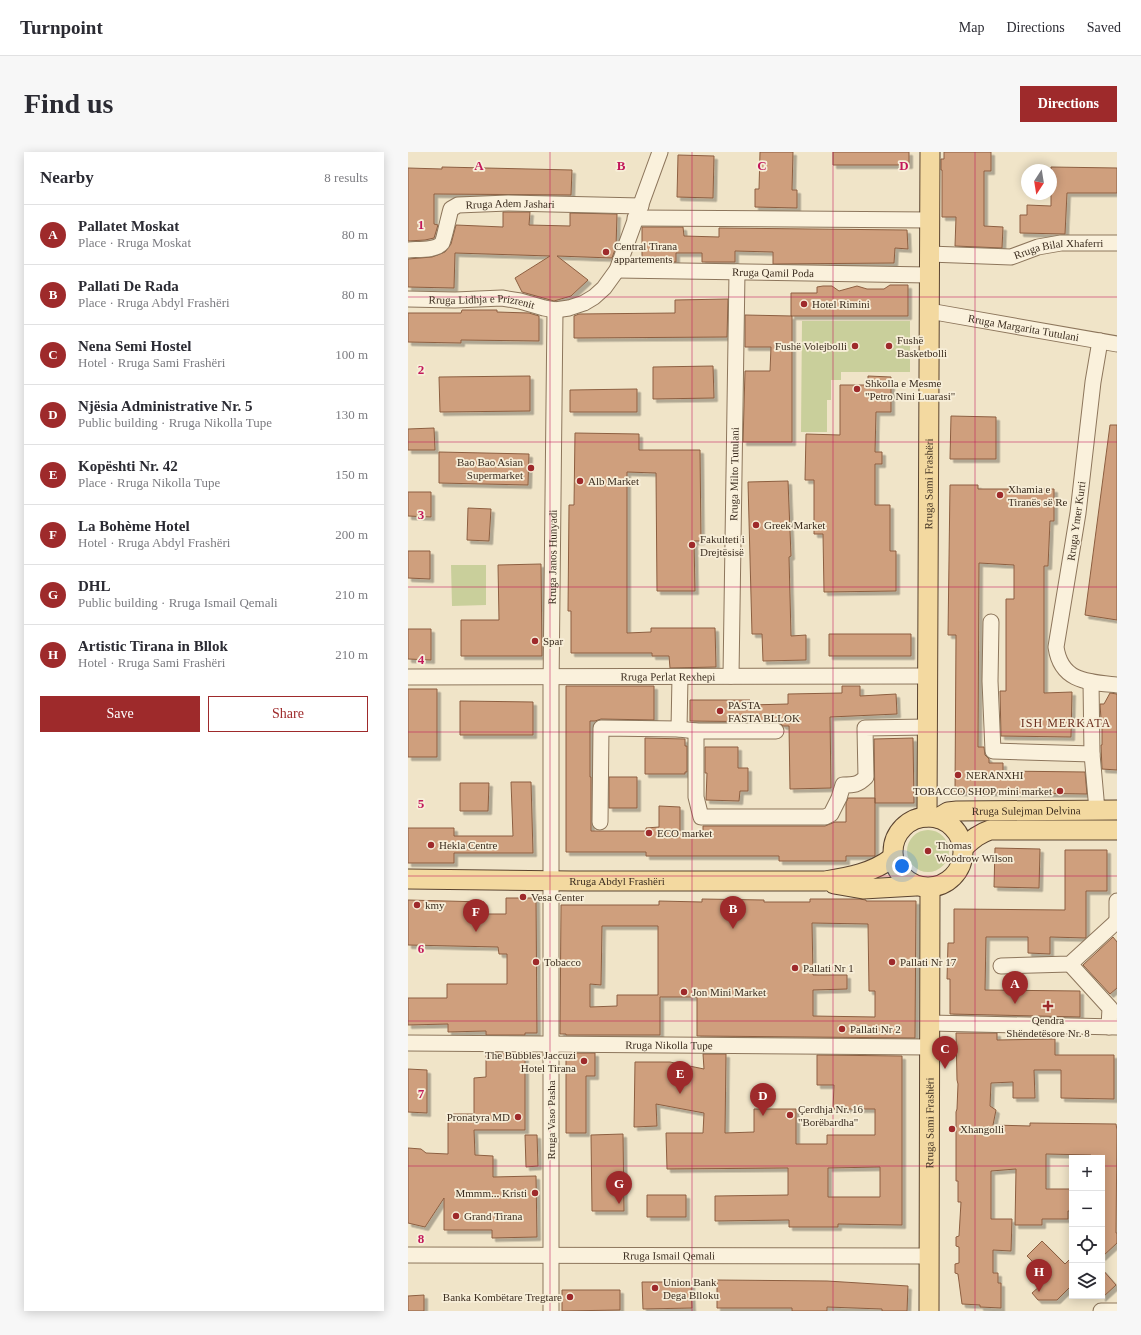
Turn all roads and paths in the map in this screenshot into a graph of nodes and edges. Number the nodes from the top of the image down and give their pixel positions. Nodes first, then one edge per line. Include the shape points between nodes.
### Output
1 (660, 152) edge
2 (930, 152) edge
3 (638, 212) junction
4 (930, 220) junction
5 (1117, 243) edge
6 (408, 250) edge
7 (929, 254) junction
8 (617, 270) junction
9 (736, 272) junction
10 (929, 275) junction
11 (408, 299) edge
12 (555, 310) junction
13 (929, 311) junction
14 (1100, 341) junction
15 (1117, 344) edge
16 (992, 622) dead end
17 (551, 676) junction
18 (731, 676) junction
19 (928, 676) junction
20 (408, 677) edge
21 (680, 677) junction
22 (1091, 682) junction
23 (1117, 685) edge
24 (927, 727) junction
25 (679, 729) junction
26 (696, 731) junction
27 (776, 731) dead end
28 (1092, 754) junction
29 (1097, 810) junction
30 (1117, 810) edge
31 (933, 817) junction
32 (600, 822) dead end
33 (1117, 830) edge
34 (964, 848) junction
35 (892, 858) junction
36 (408, 879) edge
37 (551, 881) junction
38 (825, 882) junction
39 (923, 887) junction
40 (1117, 901) edge
41 (1117, 923) edge
42 (1070, 964) junction
43 (1001, 966) dead end
44 (1114, 1005) edge
45 (930, 1023) junction
46 (1113, 1027) edge
47 (408, 1043) edge
48 (551, 1044) junction
49 (930, 1047) junction
50 (408, 1255) edge
51 (551, 1255) junction
52 (930, 1256) junction
53 (551, 1311) edge
54 (929, 1311) edge
55 (1101, 1311) edge
56 (1117, 1311) edge

1 - 3 street
2 - 4 main road, Rruga Sami Frashëri
3 - 4 street
3 - 6 street, Rruga Adem Jashari via 508,203 458,205 451,209 442,243 437,247
3 - 8 street
4 - 7 main road, Rruga Sami Frashëri
5 - 7 street, Rruga Bilal Xhaferri via 1061,243 1038,247 1011,257
7 - 10 main road, Rruga Sami Frashëri
8 - 9 street, Rruga Qamil Poda
8 - 12 street via 594,297 569,308
9 - 10 street, Rruga Qamil Poda
9 - 18 street, Rruga Milto Tutulani
10 - 13 main road, Rruga Sami Frashëri
11 - 12 street, Rruga Lidhja e Prizrenit via 502,298
12 - 17 street, Rruga Janos Hunyadi
13 - 14 street, Rruga Margarita Tutulani
13 - 19 main road, Rruga Sami Frashëri
14 - 15 street, Rruga Margarita Tutulani
14 - 22 street, Rruga Ymer Kurti via 1078,513 1056,647 1058,658 1065,669 1072,676
16 - 28 street via 990,681 993,752
17 - 20 street, Rruga Perlat Rexhepi
17 - 21 street, Rruga Perlat Rexhepi
17 - 37 street, Rruga Janos Hunyadi
18 - 19 street, Rruga Perlat Rexhepi
18 - 21 street, Rruga Perlat Rexhepi
19 - 24 main road, Rruga Sami Frashëri
21 - 25 street
22 - 23 street, Rruga Ymer Kurti
22 - 28 street
24 - 26 street via 866,728 866,777 861,783 843,785 831,814 825,817 702,817 696,797
24 - 31 main road, Rruga Sami Frashëri
25 - 26 street
25 - 32 street via 601,728
26 - 27 street
28 - 29 street
29 - 30 main road, Rruga Sulejman Delvina
29 - 31 main road, Rruga Sulejman Delvina via 957,811
31 - 34 main road via 950,824 959,835
31 - 35 main road via 912,820 900,829 893,843
33 - 34 main road, Rruga Sulejman Delvina via 990,830 983,832
34 - 39 main road via 959,870 951,879 942,885
35 - 38 main road, Rruga Abdyl Frashëri via 882,866 862,874
35 - 39 main road via 905,880
36 - 37 main road, Rruga Abdyl Frashëri
37 - 38 main road, Rruga Abdyl Frashëri
37 - 48 street, Rruga Vaso Pasha
38 - 39 main road, Rruga Abdyl Frashëri via 863,889
39 - 45 main road, Rruga Sami Frashëri
40 - 41 street
41 - 42 street
42 - 43 street
42 - 44 street
44 - 46 street
45 - 46 street
45 - 49 main road, Rruga Sami Frashëri
47 - 48 street, Rruga Nikolla Tupe
48 - 49 street, Rruga Nikolla Tupe
48 - 51 street, Rruga Vaso Pasha
49 - 52 main road, Rruga Sami Frashëri
50 - 51 street, Rruga Ismail Qemali
51 - 52 street, Rruga Ismail Qemali
51 - 53 street, Rruga Vaso Pasha
52 - 54 main road, Rruga Sami Frashëri
55 - 56 street

